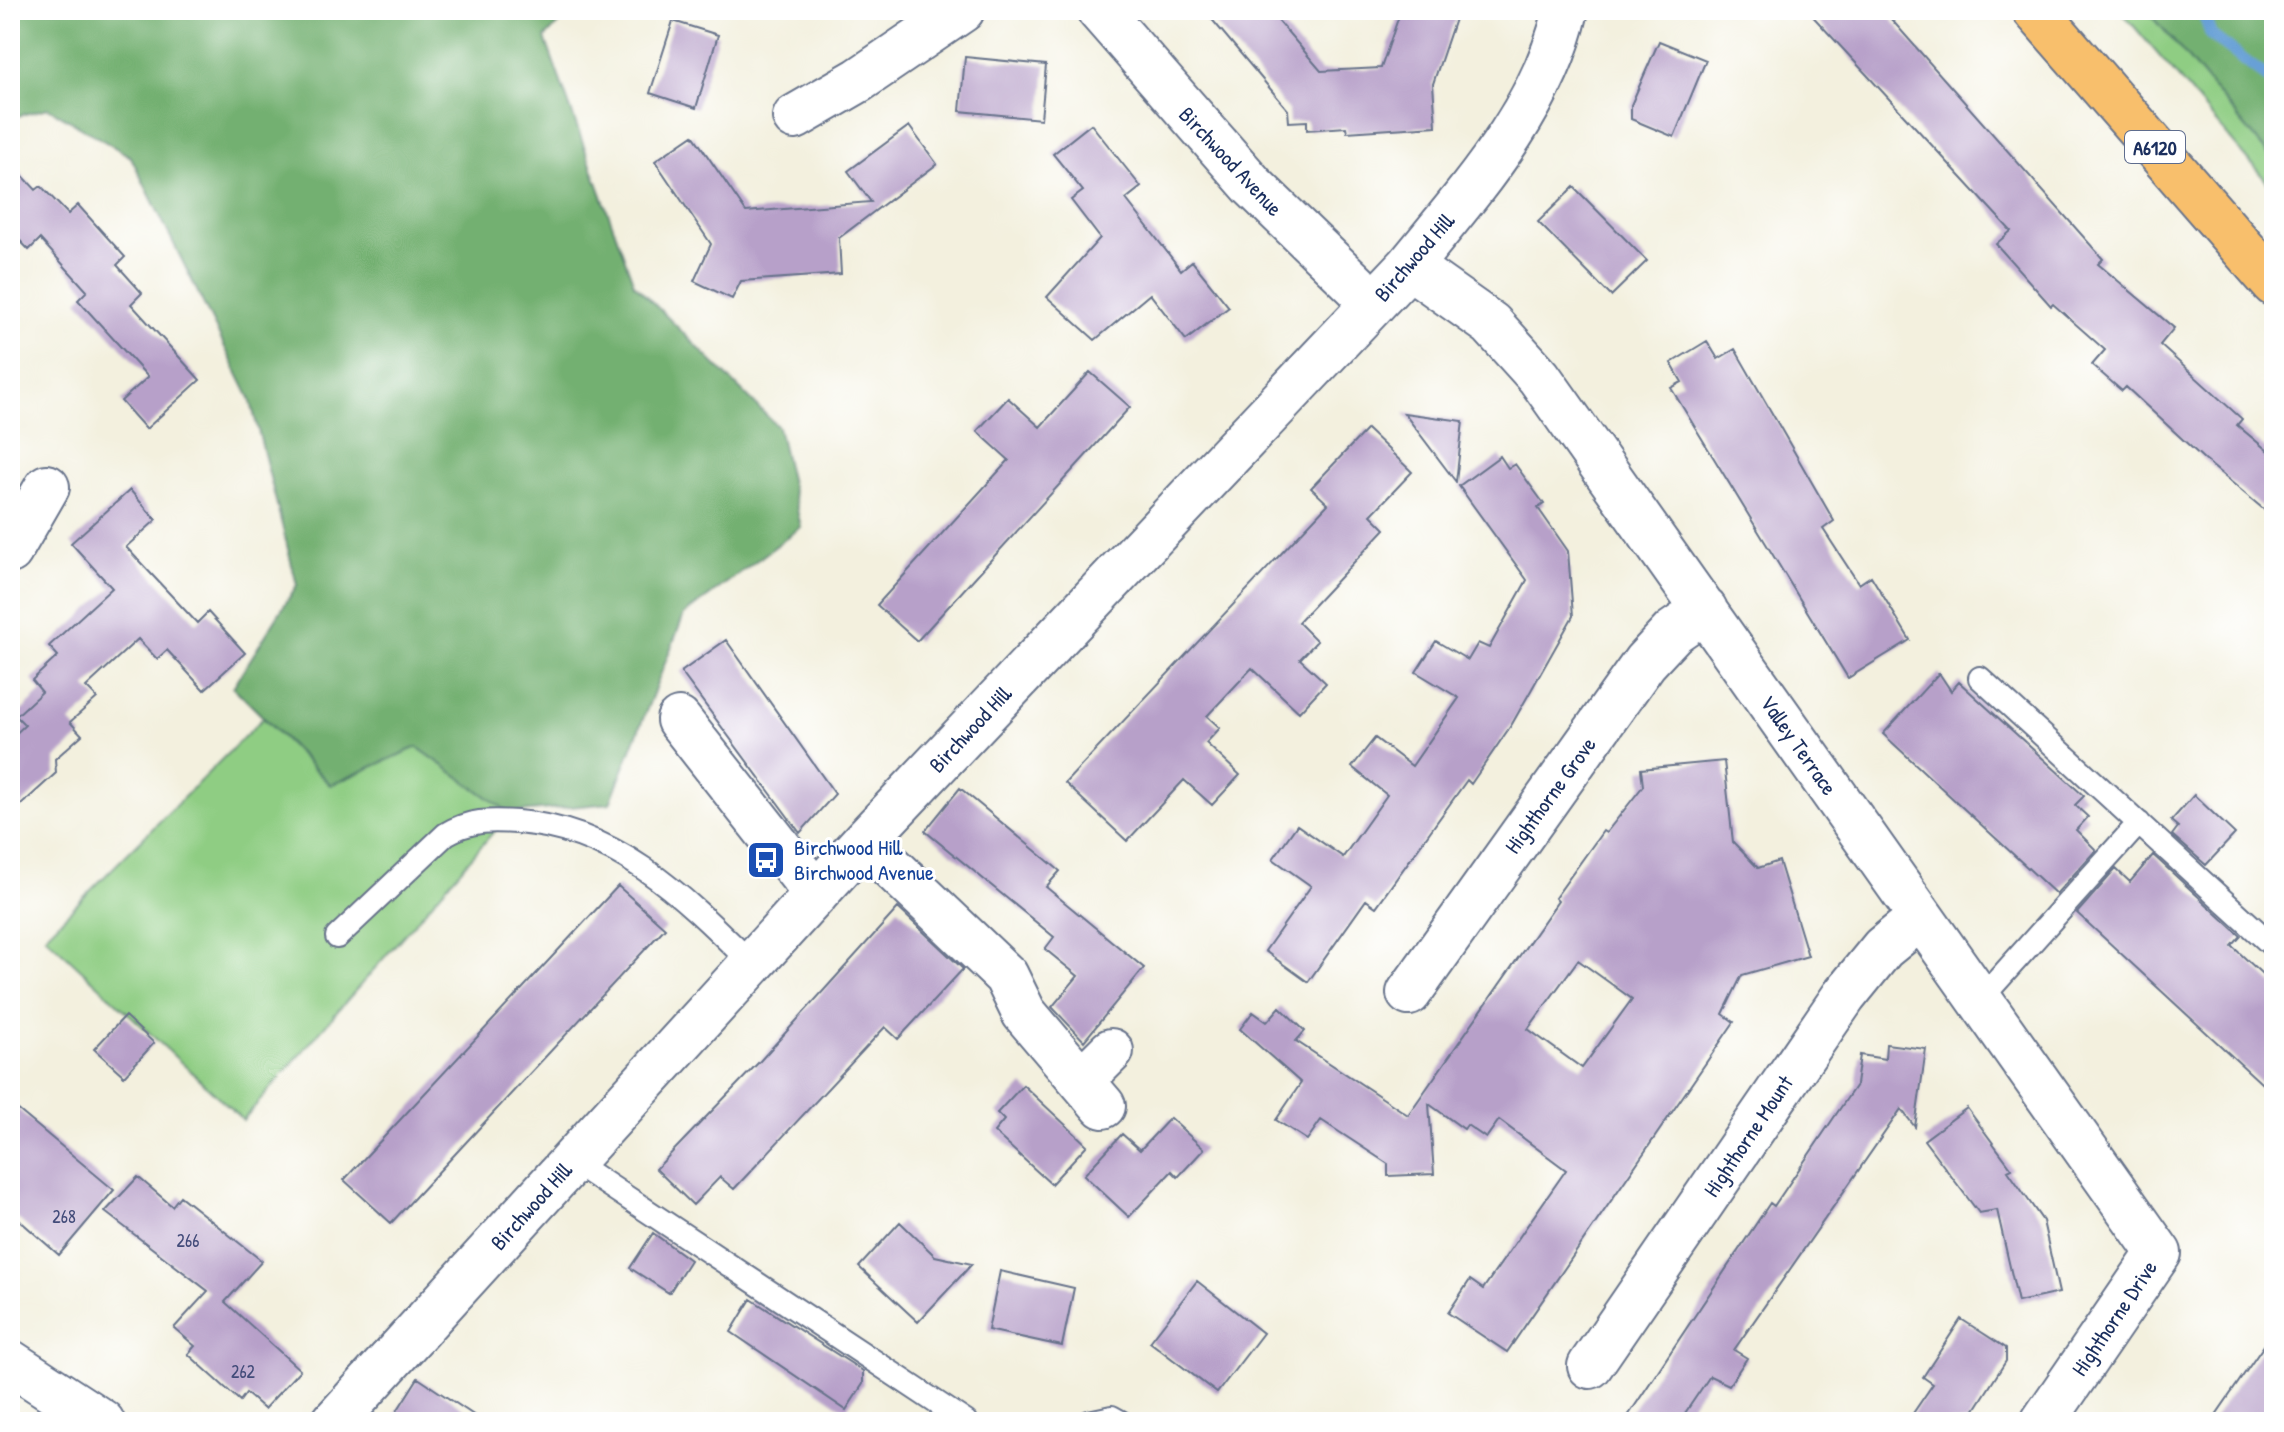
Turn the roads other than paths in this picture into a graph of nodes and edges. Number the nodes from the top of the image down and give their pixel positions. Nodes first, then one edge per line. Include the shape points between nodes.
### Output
1 (962, 10) edge
2 (1099, 10) edge
3 (1566, 10) edge
4 (2035, 10) edge
5 (795, 117) dead end
6 (1409, 266) junction
7 (2274, 284) edge
8 (1374, 303) junction
9 (47, 487) dead end
10 (10, 551) edge
11 (1705, 610) junction
12 (1980, 678) dead end
13 (679, 720) dead end
14 (2139, 823) junction
15 (864, 841) junction
16 (816, 894) junction
17 (1920, 918) junction
18 (337, 937) dead end
19 (2274, 947) edge
20 (752, 964) junction
21 (1409, 993) dead end
22 (1979, 1001) junction
23 (1099, 1079) dead end
24 (572, 1161) junction
25 (2159, 1253) joint
26 (10, 1362) edge
27 (1590, 1366) dead end
28 (102, 1422) edge
29 (334, 1422) edge
30 (966, 1422) edge
31 (1089, 1422) edge
32 (1121, 1422) edge
33 (2043, 1422) edge

1 - 5 street
2 - 8 street, Birchwood Avenue via 1253,186
3 - 6 street, Birchwood Hill via 1560,38 1524,112 1485,172
4 - 7 highway, A6120
6 - 8 street, Birchwood Hill
6 - 11 street, Valley Terrace via 1491,324 1539,377
8 - 15 street, Birchwood Hill
9 - 10 street
11 - 17 street, Valley Terrace
11 - 21 street, Highthorne Grove via 1673,632 1645,662
12 - 14 lane
13 - 16 street
14 - 19 lane
14 - 22 lane
15 - 16 street, Birchwood Hill
15 - 23 street via 1006,976 1024,1013
16 - 20 street, Birchwood Hill
17 - 22 street, Valley Terrace
17 - 27 street, Highthorne Mount via 1883,948 1844,996
18 - 20 lane via 446,834 466,822 489,820 579,832 620,853 665,883
20 - 24 street, Birchwood Hill
22 - 25 street, Valley Terrace
24 - 29 street, Birchwood Hill
24 - 30 lane
25 - 33 street, Highthorne Drive
26 - 28 street
31 - 32 lane via 1112,1417

